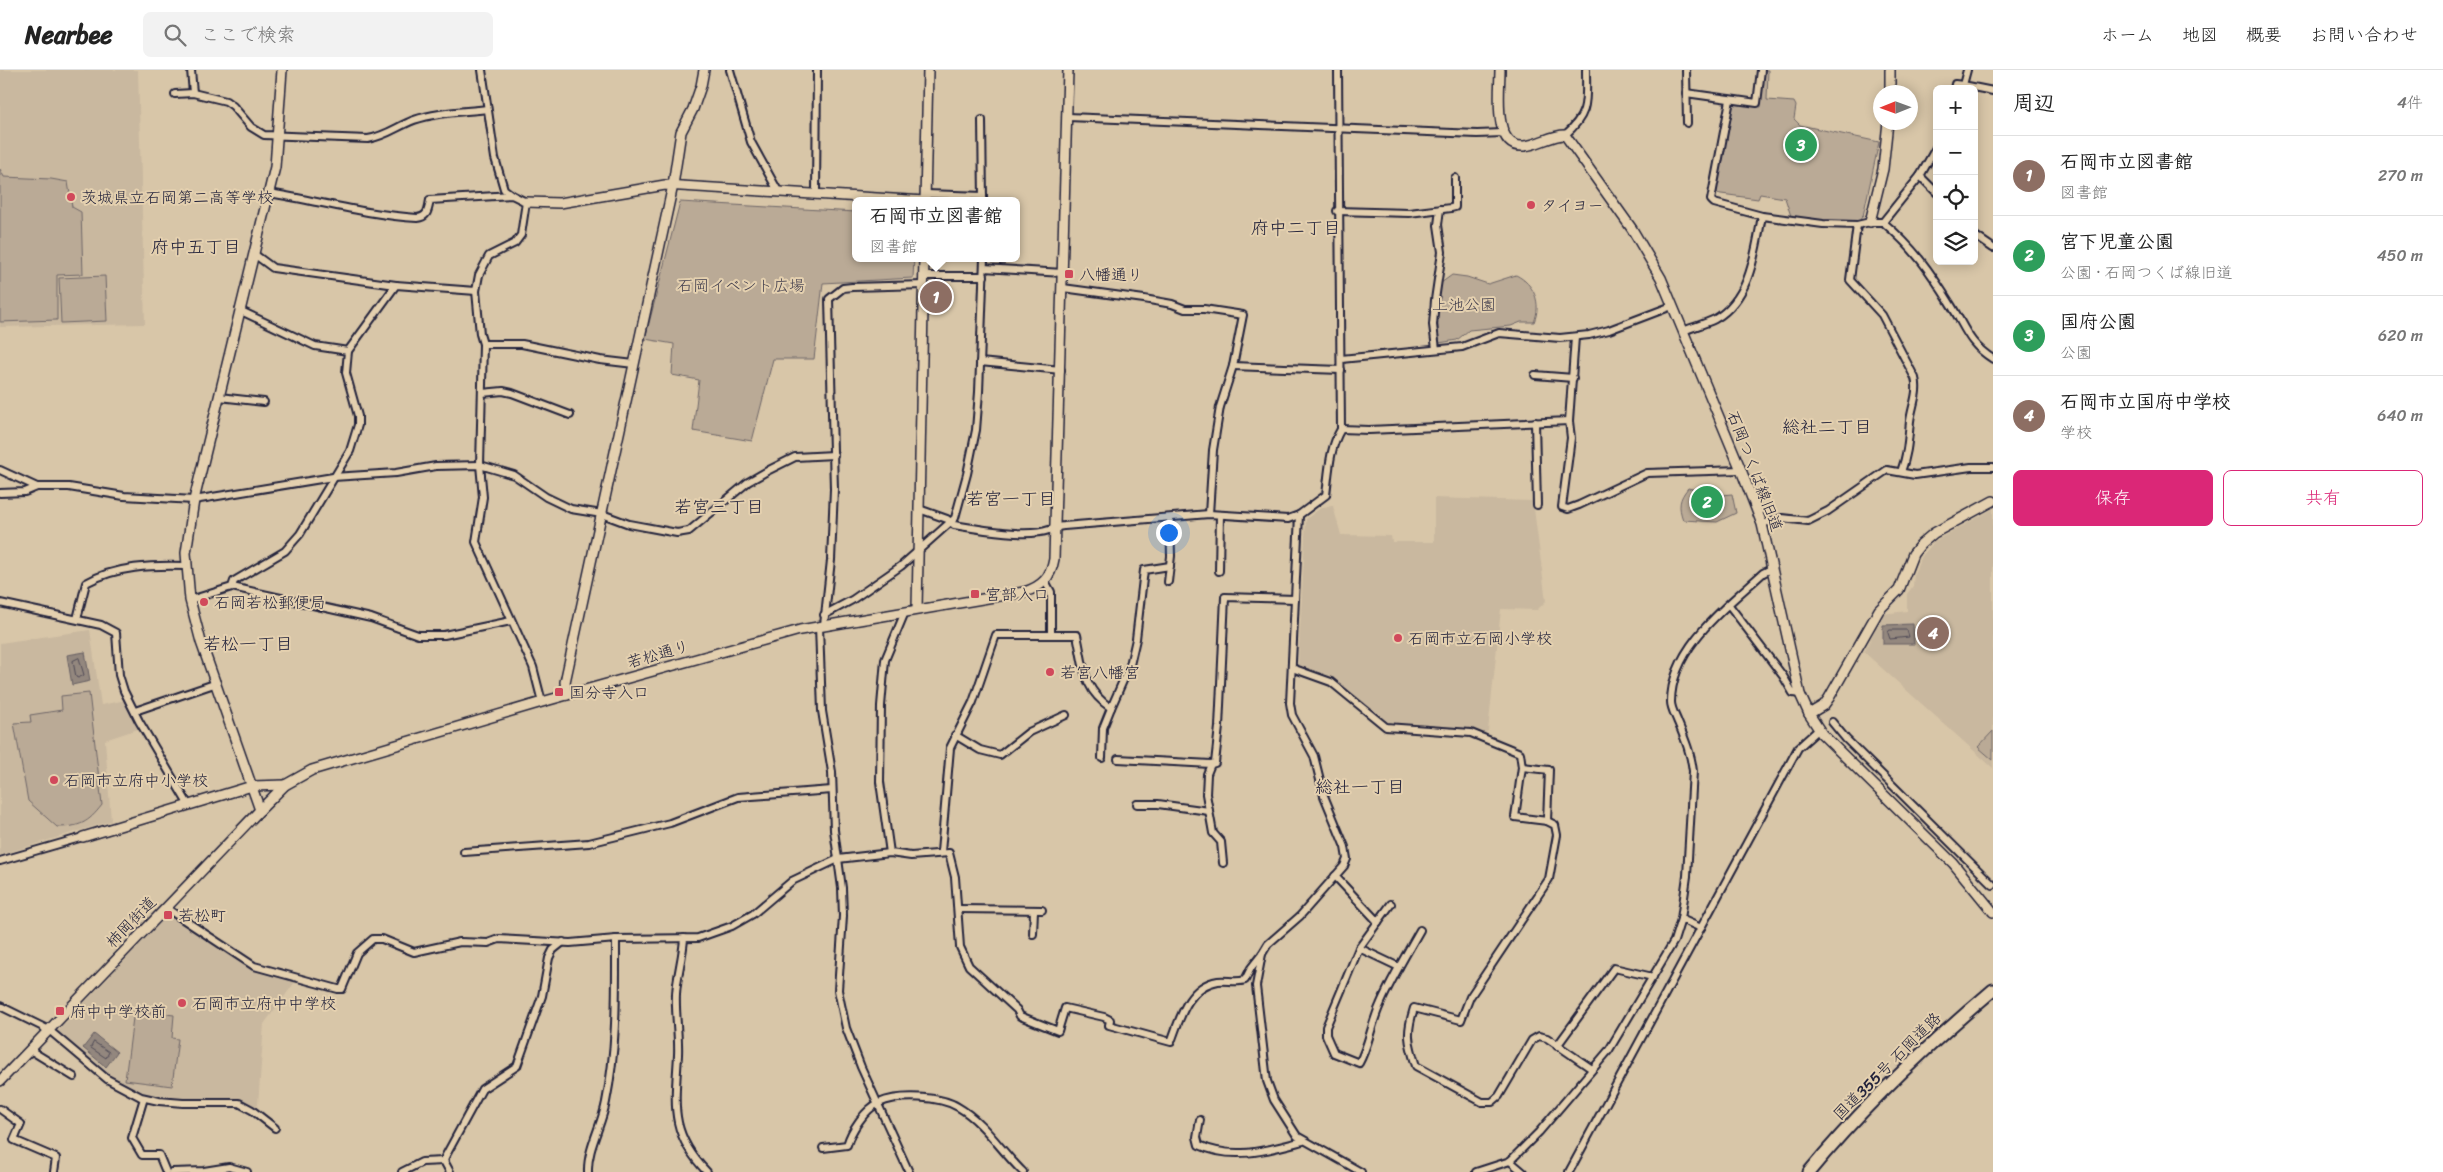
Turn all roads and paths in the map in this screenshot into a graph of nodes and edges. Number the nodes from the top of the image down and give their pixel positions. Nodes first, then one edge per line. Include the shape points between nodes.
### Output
1 (192, 70) edge
2 (282, 70) edge
3 (482, 70) edge
4 (704, 70) edge
5 (730, 70) edge
6 (817, 70) edge
7 (928, 70) edge
8 (1068, 70) edge
9 (1338, 70) edge
10 (1500, 70) edge
11 (1586, 70) edge
12 (1686, 70) edge
13 (1761, 70) edge
14 (1890, 70) edge
15 (1967, 70) edge
16 (1890, 85) edge
17 (1955, 85) edge
18 (1963, 85) joint
19 (1978, 88) edge
20 (1993, 91) edge
21 (193, 93) junction
22 (1686, 93) junction
23 (175, 94) dead end
24 (1730, 100) junction
25 (487, 109) junction
26 (1068, 117) junction
27 (982, 120) dead end
28 (1687, 123) dead end
29 (1338, 127) junction
30 (1887, 130) edge
31 (1503, 134) junction
32 (1565, 135) junction
33 (278, 136) junction
34 (1933, 153) edge
35 (1920, 176) junction
36 (1455, 178) dead end
37 (673, 185) junction
38 (1933, 189) edge
39 (778, 191) junction
40 (269, 193) junction
41 (816, 194) junction
42 (512, 195) junction
43 (881, 197) edge
44 (925, 197) edge
45 (983, 197) edge
46 (526, 202) junction
47 (1440, 209) junction
48 (1337, 211) junction
49 (1762, 216) junction
50 (1870, 222) junction
51 (1883, 222) junction
52 (1856, 225) junction
53 (1978, 238) edge
54 (1993, 248) edge
55 (254, 254) junction
56 (924, 262) edge
57 (984, 262) edge
58 (984, 272) junction
59 (1063, 273) junction
60 (924, 280) junction
61 (396, 285) junction
62 (1063, 288) junction
63 (476, 291) junction
64 (1672, 306) junction
65 (239, 310) junction
66 (1683, 332) junction
67 (1575, 337) junction
68 (483, 344) junction
69 (1436, 349) junction
70 (348, 351) junction
71 (1341, 359) junction
72 (1993, 359) edge
73 (980, 362) junction
74 (634, 364) junction
75 (1233, 366) junction
76 (1061, 370) junction
77 (1341, 370) junction
78 (1535, 375) dead end
79 (1573, 378) junction
80 (482, 393) junction
81 (218, 397) junction
82 (264, 402) dead end
83 (570, 415) dead end
84 (1569, 421) junction
85 (1536, 422) junction
86 (1340, 429) junction
87 (834, 455) junction
88 (480, 465) junction
89 (1993, 467) edge
90 (0, 470) edge
91 (1741, 470) junction
92 (1902, 472) junction
93 (333, 477) junction
94 (37, 487) junction
95 (0, 493) edge
96 (194, 500) junction
97 (1993, 501) edge
98 (1537, 505) dead end
99 (919, 509) junction
100 (602, 514) junction
101 (1209, 514) junction
102 (1220, 515) junction
103 (1299, 515) junction
104 (1170, 518) junction
105 (950, 523) junction
106 (1762, 524) junction
107 (1055, 526) junction
108 (918, 551) junction
109 (186, 566) junction
110 (1170, 566) junction
111 (1773, 568) junction
112 (1219, 571) dead end
113 (1045, 580) junction
114 (1168, 582) dead end
115 (232, 587) junction
116 (1295, 598) junction
117 (190, 600) junction
118 (0, 603) edge
119 (1729, 605) junction
120 (917, 610) junction
121 (905, 612) junction
122 (824, 615) junction
123 (77, 619) junction
124 (511, 621) junction
125 (821, 626) junction
126 (1051, 634) junction
127 (1292, 668) junction
128 (217, 683) junction
129 (1800, 694) junction
130 (567, 695) junction
131 (542, 702) junction
132 (1111, 708) junction
133 (134, 711) junction
134 (1809, 714) junction
135 (1066, 716) dead end
136 (1832, 722) dead end
137 (1818, 730) junction
138 (955, 735) junction
139 (1102, 758) dead end
140 (1118, 759) dead end
141 (1210, 764) junction
142 (1522, 767) junction
143 (285, 785) junction
144 (252, 786) junction
145 (832, 790) junction
146 (188, 804) junction
147 (1137, 804) dead end
148 (260, 810) junction
149 (1209, 811) junction
150 (1547, 821) junction
151 (83, 836) joint
152 (464, 852) dead end
153 (941, 852) junction
154 (890, 853) junction
155 (838, 859) junction
156 (0, 861) edge
157 (1223, 864) dead end
158 (1335, 876) junction
159 (1993, 885) edge
160 (1391, 904) dead end
161 (166, 908) junction
162 (958, 909) junction
163 (1034, 910) junction
164 (1042, 910) dead end
165 (1993, 912) edge
166 (1681, 919) junction
167 (1378, 922) junction
168 (1700, 928) junction
169 (1420, 930) dead end
170 (1033, 934) dead end
171 (684, 938) junction
172 (616, 939) junction
173 (564, 942) junction
174 (1359, 948) junction
175 (1262, 954) junction
176 (1399, 967) junction
177 (1652, 977) junction
178 (1993, 990) edge
179 (0, 1006) edge
180 (49, 1030) junction
181 (1557, 1046) junction
182 (30, 1050) junction
183 (1592, 1069) junction
184 (74, 1076) dead end
185 (0, 1082) edge
186 (144, 1098) junction
187 (878, 1103) junction
188 (0, 1109) edge
189 (1200, 1120) dead end
190 (274, 1128) dead end
191 (1303, 1141) junction
192 (823, 1148) dead end
193 (444, 1161) junction
194 (1510, 1161) junction
195 (54, 1172) edge
196 (166, 1172) edge
197 (172, 1172) edge
198 (247, 1172) edge
199 (402, 1172) edge
200 (450, 1172) edge
201 (588, 1172) edge
202 (707, 1172) edge
203 (909, 1172) edge
204 (1023, 1172) edge
205 (1361, 1172) edge
206 (1476, 1172) edge
207 (1523, 1172) edge
208 (1569, 1172) edge
209 (1809, 1172) edge

1 - 21 street
2 - 33 street
3 - 25 street
4 - 37 street via 693,109 681,132
5 - 39 street via 751,142
6 - 41 street
7 - 44 street
8 - 26 street
9 - 29 street
10 - 31 street
11 - 32 street via 1585,110
12 - 22 street
13 - 24 street via 1759,103
14 - 16 street
15 - 18 street
17 - 18 street
19 - 20 street
21 - 23 street
21 - 33 street via 226,101 257,132
22 - 24 street
22 - 28 street
24 - 49 street via 1711,200
25 - 33 street via 427,116 368,139
25 - 42 street via 500,176 504,189
26 - 29 street
26 - 59 street
27 - 45 street
29 - 31 street
29 - 48 street
30 - 50 street via 1883,168
31 - 32 street via 1521,147
32 - 64 street, 石岡つくば線旧道 via 1647,252
33 - 40 street
34 - 35 street
35 - 38 street
35 - 51 street
36 - 47 street via 1455,206
37 - 39 street
37 - 46 street via 643,187 560,203
37 - 74 street
39 - 41 street
40 - 42 street via 328,202 378,216 417,218 427,213 430,200
40 - 55 street
41 - 43 street
42 - 46 street
46 - 63 street via 521,235 515,243 489,256 479,274
47 - 48 street via 1409,213
47 - 69 street via 1438,226 1442,252 1433,325
48 - 71 street
49 - 52 street
49 - 66 street via 1750,272 1740,294 1715,318
50 - 51 street
50 - 52 street
51 - 72 street via 1918,256 1972,343
52 - 92 street via 1850,280 1882,315 1917,386 1910,420 1909,447
53 - 54 street
55 - 61 street via 273,268
55 - 65 street
56 - 60 street
57 - 58 street
58 - 59 street
58 - 60 street
58 - 73 street
59 - 62 street
60 - 87 street via 842,288 828,299
60 - 99 street
61 - 63 street
61 - 70 street
62 - 75 street via 1144,299 1185,309 1243,315
62 - 76 street
63 - 68 street
64 - 66 street, 石岡つくば線旧道
64 - 67 street via 1608,330
65 - 70 street via 315,346
65 - 81 street
66 - 91 street, 石岡つくば線旧道
67 - 69 street via 1500,334 1462,347
67 - 79 street
68 - 74 street via 522,344
68 - 80 street
69 - 71 street
70 - 93 street via 346,373 358,424 350,451
71 - 77 street
73 - 76 street
73 - 105 street via 976,430 967,474
74 - 100 street
75 - 77 street
75 - 101 street via 1220,407 1213,450
76 - 107 street
77 - 86 street
78 - 79 street
79 - 84 street
80 - 83 street via 512,393
80 - 88 street
81 - 82 street
81 - 96 street
84 - 85 street
84 - 91 street via 1571,438 1562,507 1568,509 1655,472
85 - 86 street
85 - 98 street
86 - 103 street via 1331,452 1326,495
87 - 100 street via 795,458 769,470 748,482 689,531 657,530
87 - 122 street via 831,560
88 - 93 street via 436,466 396,473
88 - 100 street via 514,475 546,497 571,509
88 - 124 street via 483,497 476,542
89 - 92 street via 1915,475
90 - 94 street
91 - 106 street, 石岡つくば線旧道
92 - 106 street via 1887,470 1808,521 1782,518
93 - 96 street
93 - 115 street via 300,534 285,551 234,581
94 - 95 street via 26,492
94 - 96 street via 69,487 124,496
96 - 109 street
97 - 134 street via 1921,544 1913,554 1899,590 1879,610 1829,698
99 - 105 street
99 - 108 street
100 - 130 street via 565,682
101 - 102 street
101 - 104 street
102 - 103 street via 1288,519
102 - 112 street
103 - 116 street
104 - 107 street
104 - 110 street
105 - 107 street via 1013,533 1050,530
105 - 108 street
106 - 111 street, 石岡つくば線旧道
107 - 113 street via 1053,567
108 - 120 street
108 - 122 street via 872,587
109 - 117 street
109 - 123 street via 126,569 97,577 86,583
110 - 114 street
110 - 132 street via 1144,570 1130,665
111 - 119 street via 1763,572
111 - 129 street, 石岡つくば線旧道
113 - 120 street, 若松通り via 1039,587 1024,592
113 - 126 street via 1051,592
115 - 117 street
115 - 124 street via 371,618 418,635 444,636
116 - 127 street
116 - 141 street via 1225,597 1219,727 1215,763
117 - 128 street via 198,633
118 - 123 street
119 - 129 street via 1793,694
119 - 166 street via 1691,644 1676,676 1670,704 1691,757 1693,771
120 - 121 street, 若松通り
121 - 125 street, 若松通り
121 - 154 street via 885,660 881,706 880,782
122 - 125 street
123 - 133 street via 116,633 119,675
124 - 131 street via 533,667
125 - 130 street, 若松通り
125 - 145 street via 822,711
126 - 132 street via 1077,635 1088,682 1097,699
126 - 138 street via 996,636 973,702
127 - 142 street via 1331,682 1386,727 1472,734 1520,753
127 - 158 street via 1292,715 1314,756 1324,796 1345,847 1347,859
128 - 133 street
128 - 144 street
129 - 134 street, 石岡つくば線旧道
130 - 131 street, 若松通り
131 - 143 street, 若松通り via 325,765
132 - 139 street via 1103,728
133 - 146 street
134 - 137 street, 石岡つくば線旧道
135 - 138 street via 1029,732 1000,755 980,750
136 - 159 street
137 - 165 street, 石岡つくば線旧道 via 1953,864
137 - 168 street via 1798,748
138 - 153 street via 950,748
140 - 141 street
141 - 149 street via 1206,787
142 - 150 street via 1549,770
142 - 150 street via 1515,817
143 - 144 street
143 - 148 street, 柿岡街道
144 - 146 street
144 - 148 street
145 - 152 street via 738,797 670,824 589,843
145 - 155 street
146 - 151 street
147 - 149 street
148 - 161 street, 柿岡街道
149 - 157 street via 1213,833 1221,842
150 - 181 street via 1555,825 1557,835 1549,879 1474,990 1461,1020 1414,1008 1407,1039 1416,1066 1482,1102 1492,1102 1500,1096 1532,1040 1539,1036
151 - 156 street
153 - 154 street via 911,856
153 - 162 street via 948,853 952,863
154 - 155 street
155 - 171 street via 792,881 753,914 732,926 698,938
155 - 187 street via 843,916 838,990 846,1028
158 - 167 street
158 - 175 street
160 - 167 street
161 - 173 street via 254,966 333,989 342,989 357,953 373,939 382,938 414,952 460,942 488,943 498,939
161 - 180 street, 柿岡街道
162 - 163 street
162 - 175 street via 960,947 974,973 1020,1016 1058,1031 1065,1008 1104,1017 1110,1020 1109,1025 1171,1042 1189,999 1208,984 1245,980
163 - 164 street
163 - 170 street
166 - 168 street
166 - 177 street via 1674,941
167 - 174 street
168 - 208 street
169 - 176 street
171 - 172 street
171 - 202 street via 676,996 675,1114 686,1146
172 - 173 street
172 - 201 street via 613,1062
173 - 193 street via 549,958 542,996 516,1066 482,1089
174 - 176 street
174 - 176 street via 1326,1026 1334,1054 1359,1063 1380,1006
175 - 191 street via 1256,986 1267,1081 1274,1100
177 - 181 street via 1614,968
177 - 183 street via 1623,1028
178 - 209 highway, 国道355号 石岡道路 via 1950,1025 1881,1091
179 - 180 street
180 - 182 street, 柿岡街道
180 - 186 street via 107,1079
181 - 183 street
182 - 184 street
182 - 185 street, 柿岡街道
183 - 194 street
186 - 190 street via 184,1103 239,1103
186 - 196 street via 132,1138 142,1155 159,1155
187 - 192 street via 851,1131 847,1145
187 - 203 street
187 - 204 street via 926,1098 958,1106 979,1123
188 - 195 street via 21,1124 14,1140 56,1158
189 - 191 street via 1197,1137 1200,1145 1213,1151 1237,1154
191 - 205 street
193 - 199 street via 422,1162
193 - 200 street
194 - 206 street
194 - 207 street
197 - 198 street via 229,1167

